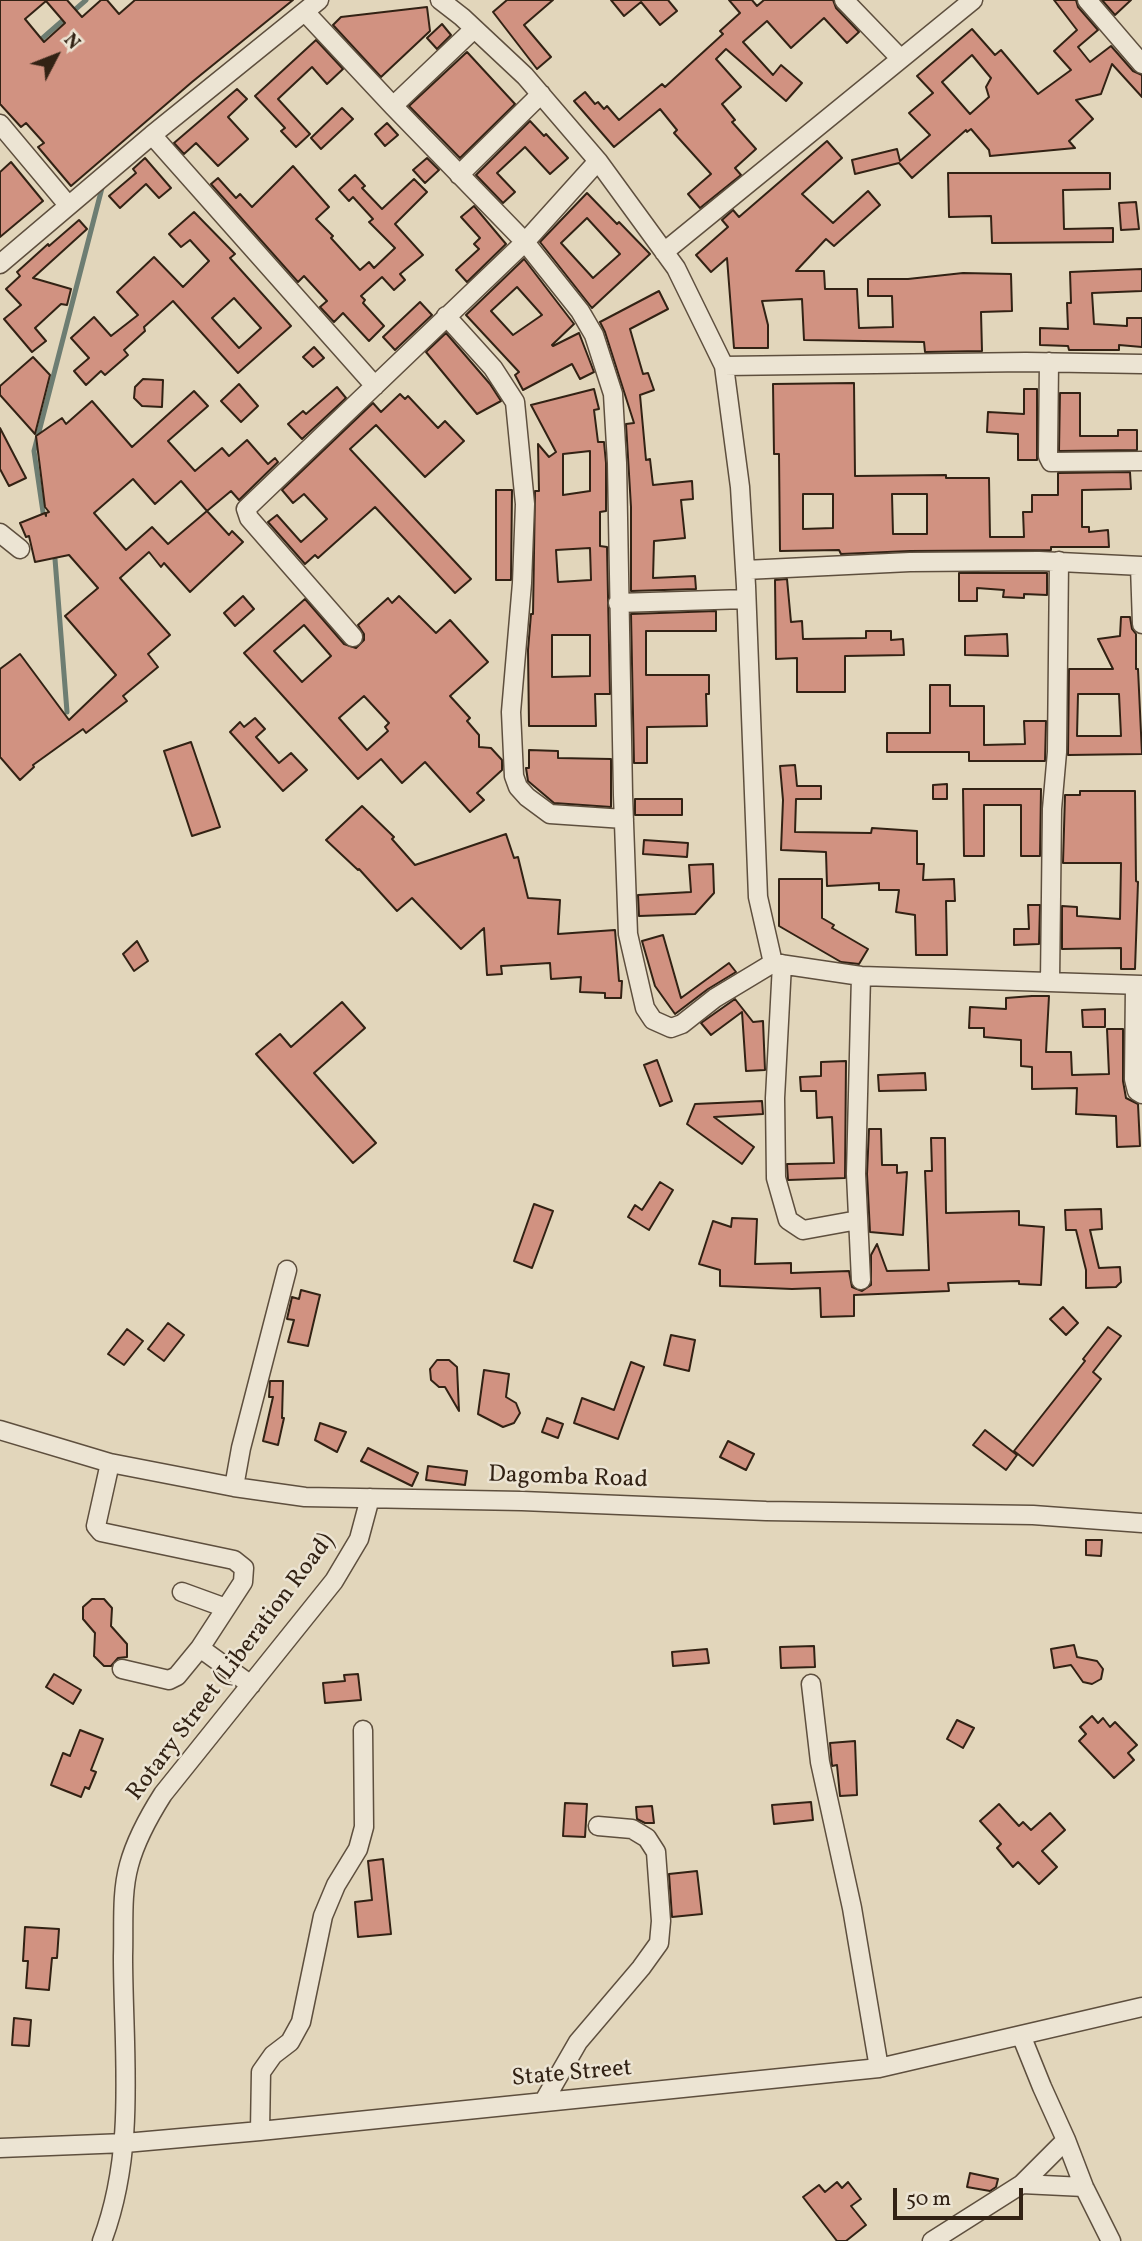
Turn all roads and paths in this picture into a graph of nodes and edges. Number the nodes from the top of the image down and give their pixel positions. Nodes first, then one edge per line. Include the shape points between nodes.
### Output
1 (440, 0) edge
2 (844, 0) edge
3 (973, 0) edge
4 (1087, 0) edge
5 (312, 6) edge
6 (474, 29) junction
7 (900, 58) junction
8 (1142, 64) edge
9 (541, 94) junction
10 (393, 106) junction
11 (0, 124) edge
12 (152, 135) junction
13 (598, 161) junction
14 (459, 174) junction
15 (68, 205) junction
16 (525, 242) junction
17 (664, 252) junction
18 (0, 264) edge
19 (446, 316) junction
20 (1049, 362) junction
21 (1142, 364) edge
22 (724, 366) junction
23 (375, 386) junction
24 (1142, 461) edge
25 (0, 534) edge
26 (20, 549) dead end
27 (1059, 561) junction
28 (1141, 566) edge
29 (745, 570) junction
30 (746, 599) junction
31 (618, 603) junction
32 (1142, 624) edge
33 (353, 637) dead end
34 (624, 819) junction
35 (778, 964) junction
36 (861, 976) junction
37 (1051, 982) junction
38 (1138, 985) edge
39 (1142, 1094) edge
40 (858, 1220) junction
41 (287, 1270) dead end
42 (861, 1280) dead end
43 (0, 1430) edge
44 (110, 1463) junction
45 (234, 1487) junction
46 (370, 1498) junction
47 (1142, 1523) edge
48 (182, 1592) dead end
49 (226, 1608) junction
50 (200, 1648) junction
51 (122, 1670) dead end
52 (811, 1684) dead end
53 (251, 1685) junction
54 (363, 1730) dead end
55 (598, 1826) dead end
56 (1142, 2007) edge
57 (1021, 2035) junction
58 (879, 2068) junction
59 (544, 2101) junction
60 (260, 2131) junction
61 (1066, 2140) junction
62 (125, 2143) junction
63 (0, 2148) edge
64 (1022, 2184) junction
65 (1084, 2187) junction
66 (102, 2241) edge
67 (932, 2241) edge
68 (1111, 2241) edge

1 - 6 street
2 - 7 street
3 - 7 street
4 - 8 street
5 - 10 street
5 - 12 street
6 - 9 street
6 - 10 street
7 - 17 street
9 - 13 street
9 - 14 street
10 - 14 street
11 - 15 street
12 - 15 street
12 - 23 street
13 - 16 street
13 - 17 street
14 - 16 street
15 - 18 street
16 - 19 street
16 - 31 street via 580,310 594,335 613,394
17 - 22 street
19 - 23 street
19 - 34 street via 493,368 515,402 525,504 511,712 514,776 527,797 550,814
20 - 21 street
20 - 22 street
20 - 24 street via 1051,462
22 - 29 street via 740,487
23 - 33 street via 246,509
25 - 26 street
27 - 28 street
27 - 29 street
27 - 37 street
28 - 32 street
29 - 30 street
30 - 31 street
30 - 35 street via 754,856 758,897
31 - 34 street
34 - 35 street via 628,934 645,1008 653,1020 671,1028 682,1024 715,998
35 - 36 street
35 - 40 street via 776,1178 784,1210 788,1220 803,1230
36 - 37 street
36 - 40 street
37 - 38 street
38 - 39 street via 1134,1079
40 - 42 street
41 - 45 street
43 - 44 street, Dagomba Road
44 - 45 street, Dagomba Road
44 - 49 street via 98,1529 240,1563 243,1582
45 - 46 street, Dagomba Road via 305,1497
46 - 47 street, Dagomba Road
46 - 53 street, Rotary Street (Liberation Road) via 359,1539 334,1581
48 - 49 street
49 - 50 street
50 - 51 street via 170,1679
50 - 53 street
52 - 58 street via 820,1762 852,1908
53 - 62 street, Rotary Street (Liberation Road) via 163,1794 149,1815 128,1867 124,1912
54 - 60 street via 364,1827 358,1849 335,1885 323,1916 301,2022 290,2042 273,2054 261,2072
55 - 59 street via 632,1829 647,1838 656,1852 659,1943 578,2042
56 - 57 street, State Street
57 - 58 street, State Street
57 - 61 street
58 - 59 street, State Street
59 - 60 street, State Street
60 - 62 street, State Street
61 - 64 street
61 - 65 street
62 - 63 street, State Street
62 - 66 street, Rotary Street (Liberation Road)
64 - 65 street
64 - 67 street
65 - 68 street

